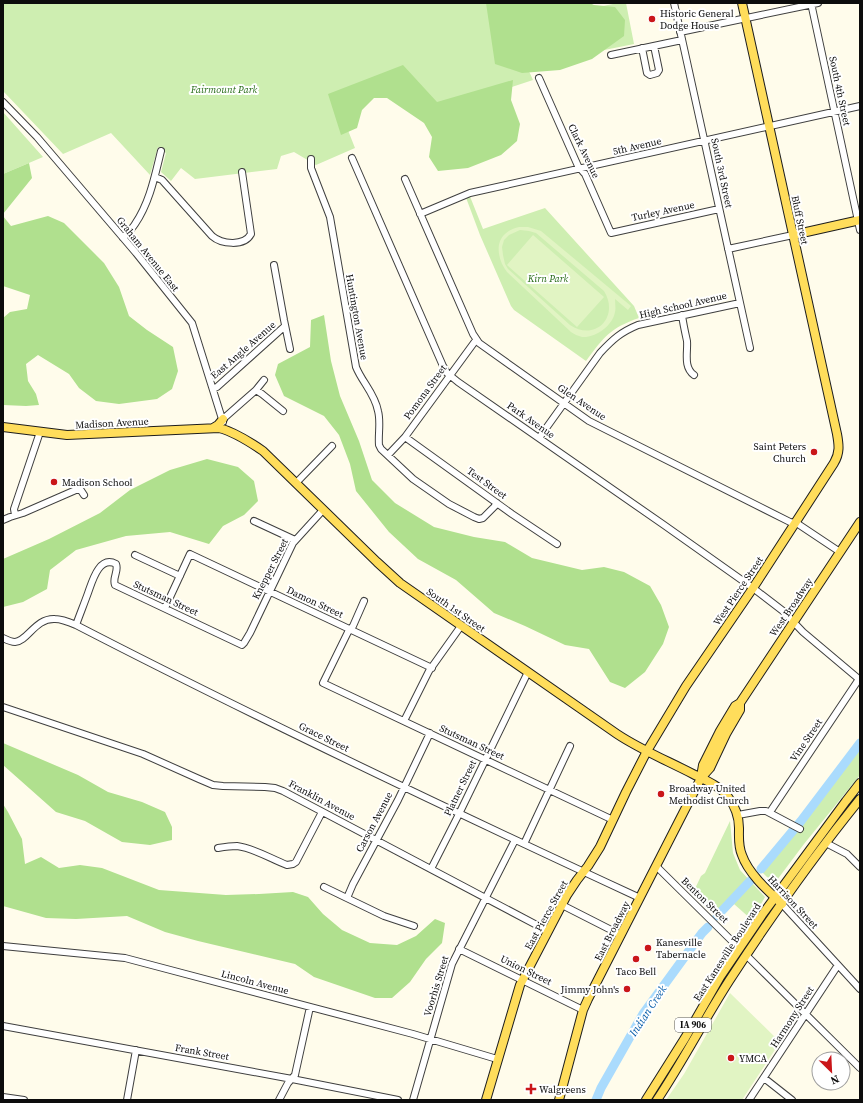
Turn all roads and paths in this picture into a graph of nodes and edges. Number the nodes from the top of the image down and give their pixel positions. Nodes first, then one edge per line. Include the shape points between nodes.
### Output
1 (674, 3) edge
2 (742, 3) edge
3 (813, 3) edge
4 (745, 18) junction
5 (680, 32) junction
6 (682, 40) junction
7 (654, 46) junction
8 (642, 48) junction
9 (611, 55) dead end
10 (539, 78) dead end
11 (3, 102) edge
12 (860, 106) edge
13 (834, 112) junction
14 (769, 126) junction
15 (704, 141) junction
16 (161, 151) dead end
17 (352, 158) dead end
18 (311, 159) dead end
19 (581, 169) junction
20 (242, 172) dead end
21 (155, 177) junction
22 (405, 179) dead end
23 (719, 210) junction
24 (420, 214) junction
25 (859, 220) edge
26 (860, 230) edge
27 (610, 233) joint
28 (793, 235) junction
29 (123, 238) junction
30 (728, 249) junction
31 (274, 265) dead end
32 (740, 303) junction
33 (682, 315) junction
34 (285, 326) junction
35 (476, 340) junction
36 (750, 348) dead end
37 (290, 349) dead end
38 (450, 375) junction
39 (694, 375) dead end
40 (264, 380) dead end
41 (213, 388) junction
42 (256, 390) junction
43 (564, 403) junction
44 (283, 412) dead end
45 (223, 419) junction
46 (3, 427) edge
47 (213, 428) junction
48 (223, 429) junction
49 (40, 432) junction
50 (405, 437) junction
51 (538, 438) junction
52 (838, 441) joint
53 (332, 446) dead end
54 (388, 455) junction
55 (296, 483) junction
56 (84, 495) dead end
57 (497, 503) junction
58 (323, 510) junction
59 (15, 516) junction
60 (3, 520) edge
61 (254, 521) dead end
62 (860, 522) edge
63 (794, 523) junction
64 (295, 540) junction
65 (557, 544) dead end
66 (840, 552) junction
67 (135, 555) dead end
68 (180, 576) junction
69 (753, 588) junction
70 (269, 591) junction
71 (364, 601) dead end
72 (165, 608) junction
73 (793, 623) junction
74 (76, 625) junction
75 (461, 626) junction
76 (350, 630) junction
77 (3, 638) edge
78 (244, 643) joint
79 (432, 668) junction
80 (528, 672) junction
81 (860, 679) edge
82 (3, 707) edge
83 (404, 721) junction
84 (430, 733) junction
85 (570, 746) dead end
86 (647, 751) junction
87 (486, 760) junction
88 (701, 778) junction
89 (860, 784) edge
90 (404, 788) junction
91 (549, 790) junction
92 (860, 799) edge
93 (322, 812) junction
94 (770, 812) junction
95 (459, 814) junction
96 (738, 815) junction
97 (613, 820) junction
98 (797, 827) dead end
99 (376, 840) junction
100 (515, 840) junction
101 (822, 841) junction
102 (524, 844) junction
103 (218, 848) dead end
104 (656, 866) junction
105 (860, 867) edge
106 (431, 869) junction
107 (584, 872) junction
108 (324, 887) dead end
109 (775, 897) junction
110 (347, 898) junction
111 (485, 898) junction
112 (640, 898) junction
113 (782, 904) junction
114 (562, 905) junction
115 (414, 926) dead end
116 (548, 931) junction
117 (621, 935) junction
118 (3, 946) edge
119 (739, 948) junction
120 (459, 949) junction
121 (747, 956) junction
122 (838, 965) junction
123 (522, 980) junction
124 (860, 988) edge
125 (310, 1007) junction
126 (583, 1010) junction
127 (806, 1014) junction
128 (696, 1020) junction
129 (3, 1026) edge
130 (702, 1026) junction
131 (430, 1039) junction
132 (136, 1050) junction
133 (497, 1059) junction
134 (860, 1068) edge
135 (764, 1078) junction
136 (292, 1079) junction
137 (3, 1097) edge
138 (24, 1100) edge
139 (127, 1100) edge
140 (279, 1100) edge
141 (398, 1100) edge
142 (413, 1100) edge
143 (486, 1100) edge
144 (559, 1100) edge
145 (646, 1100) edge
146 (657, 1100) edge
147 (749, 1100) edge
148 (792, 1100) edge

1 - 5 street, South 3rd Street
2 - 4 main road, Bluff Street
3 - 4 street
3 - 13 street, South 4th Street
4 - 5 street
4 - 14 main road, Bluff Street
5 - 6 street, South 3rd Street
6 - 7 street
6 - 15 street, South 3rd Street
7 - 8 street
7 - 8 street via 659,70 650,75 647,73
8 - 9 street
10 - 19 street, Clark Avenue
11 - 29 street, Graham Avenue East via 37,137
12 - 13 street, 5th Avenue
13 - 14 street, 5th Avenue
13 - 25 street, South 4th Street
14 - 15 street, 5th Avenue
14 - 28 main road, Bluff Street
15 - 19 street, 5th Avenue
15 - 23 street, South 3rd Street
16 - 21 street
17 - 38 street, Park Avenue via 442,366
18 - 54 street, Huntington Avenue via 311,168 330,217 356,366 375,402 379,417 379,445
19 - 24 street, 5th Avenue via 470,193
19 - 27 street, Clark Avenue
20 - 21 street via 251,234 246,240 230,243 215,239 162,180
21 - 29 street via 139,218
22 - 24 street, Glen Avenue
23 - 27 street, Turley Avenue
23 - 30 street, South 3rd Street
24 - 35 street, Glen Avenue
25 - 26 street, South 4th Street
25 - 28 main road
28 - 30 street
28 - 52 main road, Bluff Street
29 - 41 street, Graham Avenue East via 192,323
30 - 32 street, South 3rd Street
31 - 34 street
32 - 33 street, High School Avenue
32 - 36 street, South 3rd Street
33 - 39 street via 688,365
33 - 43 street, High School Avenue via 638,325 612,340
34 - 37 street
34 - 41 street, East Angle Avenue
35 - 38 street, Pomona Street
35 - 43 street, Glen Avenue
38 - 50 street, Pomona Street
38 - 51 street, Park Avenue
40 - 42 street
41 - 45 street, Graham Avenue East
42 - 44 street
42 - 45 street
43 - 51 street, High School Avenue
43 - 63 street, Glen Avenue via 596,425
45 - 47 main road
45 - 48 street, Graham Avenue East
46 - 49 main road, Madison Avenue
47 - 48 main road, Madison Avenue
47 - 49 main road, Madison Avenue via 67,435
48 - 55 main road, South 1st Street via 263,451
49 - 59 street via 14,509
50 - 54 street, Pomona Street
50 - 57 street, Test Street
51 - 69 street, Park Avenue
52 - 63 main road, West Pierce Street via 837,458
53 - 55 street
54 - 57 street, Huntington Avenue via 430,492 474,517 483,518
55 - 58 main road, South 1st Street
56 - 59 street via 78,489
57 - 65 street, Test Street
58 - 64 street, Knepper Street
58 - 75 main road, South 1st Street via 400,583
59 - 60 street
61 - 64 street
62 - 66 main road, West Broadway
63 - 66 street, Glen Avenue
63 - 69 main road, West Pierce Street
64 - 70 street, Knepper Street
66 - 73 main road, West Broadway
67 - 68 street
68 - 70 street, Damon Street via 190,554
68 - 72 street
69 - 73 street, Park Avenue via 783,611
69 - 86 main road, West Pierce Street via 686,686
70 - 76 street, Damon Street
70 - 78 street, Knepper Street
71 - 76 street
72 - 74 street, Stutsman Street via 115,585 116,564 109,562 101,566 95,574
72 - 78 street, Stutsman Street
73 - 81 street, Park Avenue
73 - 88 main road, West Broadway via 720,731 703,765
74 - 77 street, Grace Street via 51,619 37,625 17,642
74 - 90 street, Grace Street
75 - 79 street
75 - 80 main road, South 1st Street
76 - 79 street, Damon Street
76 - 83 street, Stutsman Street via 323,683
79 - 83 street
80 - 86 main road, South 1st Street via 612,731
80 - 87 street, Platner Street
81 - 94 street, Vine Street
82 - 93 street, Franklin Avenue via 143,754 207,782 224,786 275,788
83 - 84 street, Stutsman Street
84 - 87 street, Stutsman Street
84 - 90 street, Carson Avenue
85 - 91 street
86 - 88 main road, South 1st Street
86 - 97 main road, East Pierce Street
87 - 91 street, Stutsman Street
87 - 95 street, Platner Street
88 - 96 main road, South 1st Street via 725,793
88 - 104 main road, East Broadway
89 - 101 main road, IA 906 via 846,801
90 - 95 street, Grace Street
90 - 99 street, Carson Avenue
91 - 97 street, Stutsman Street
91 - 102 street
92 - 101 main road, IA 906
93 - 99 street, Franklin Avenue
93 - 103 street via 293,864 287,865 241,847
94 - 96 street via 766,810
94 - 98 street
95 - 100 street, Grace Street
95 - 106 street, Platner Street
96 - 109 main road, Harrison Street via 739,845 743,858 753,874
97 - 107 main road, East Pierce Street
99 - 106 street, Franklin Avenue
99 - 110 street, Carson Avenue
100 - 102 street, Grace Street
100 - 111 street, Voorhis Street
101 - 105 street via 847,854
101 - 109 main road, East Kanesville Boulevard / IA 906
101 - 113 main road, East Kanesville Boulevard / IA 906
102 - 107 street, Grace Street
104 - 112 main road, East Broadway
104 - 119 street, Benton Street
106 - 111 street, Franklin Avenue
107 - 112 street, Grace Street
107 - 114 main road, East Pierce Street
108 - 110 street
109 - 113 main road, Harrison Street
109 - 119 main road, East Kanesville Boulevard / IA 906
110 - 115 street via 384,916
111 - 116 street, Franklin Avenue
111 - 120 street, Voorhis Street
112 - 117 main road, East Broadway
113 - 121 main road, East Kanesville Boulevard / IA 906
113 - 122 street, Harrison Street
114 - 116 main road, East Pierce Street
114 - 117 street
116 - 123 main road, East Pierce Street
117 - 126 main road, East Broadway
118 - 125 street, Lincoln Avenue via 125,958
119 - 128 main road, East Kanesville Boulevard / IA 906
120 - 123 street, Union Street
120 - 131 street, Voorhis Street via 452,964
121 - 127 street
121 - 130 main road, East Kanesville Boulevard / IA 906
122 - 124 street, Harrison Street
122 - 127 street, Harmony Street
123 - 126 street, Union Street
123 - 133 main road, East Pierce Street
125 - 131 street, Lincoln Avenue
125 - 136 street via 297,1070
126 - 144 main road, East Broadway
127 - 134 street
127 - 135 street, Harmony Street
128 - 130 street
128 - 145 main road, East Kanesville Boulevard / IA 906
129 - 132 street, Frank Street
130 - 146 main road, East Kanesville Boulevard / IA 906
131 - 133 street, Lincoln Avenue
131 - 142 street, Voorhis Street
132 - 136 street, Frank Street
132 - 139 street
133 - 143 main road, East Pierce Street
135 - 147 street, Harmony Street
135 - 148 street
136 - 140 street
136 - 141 street, Frank Street
137 - 138 street

